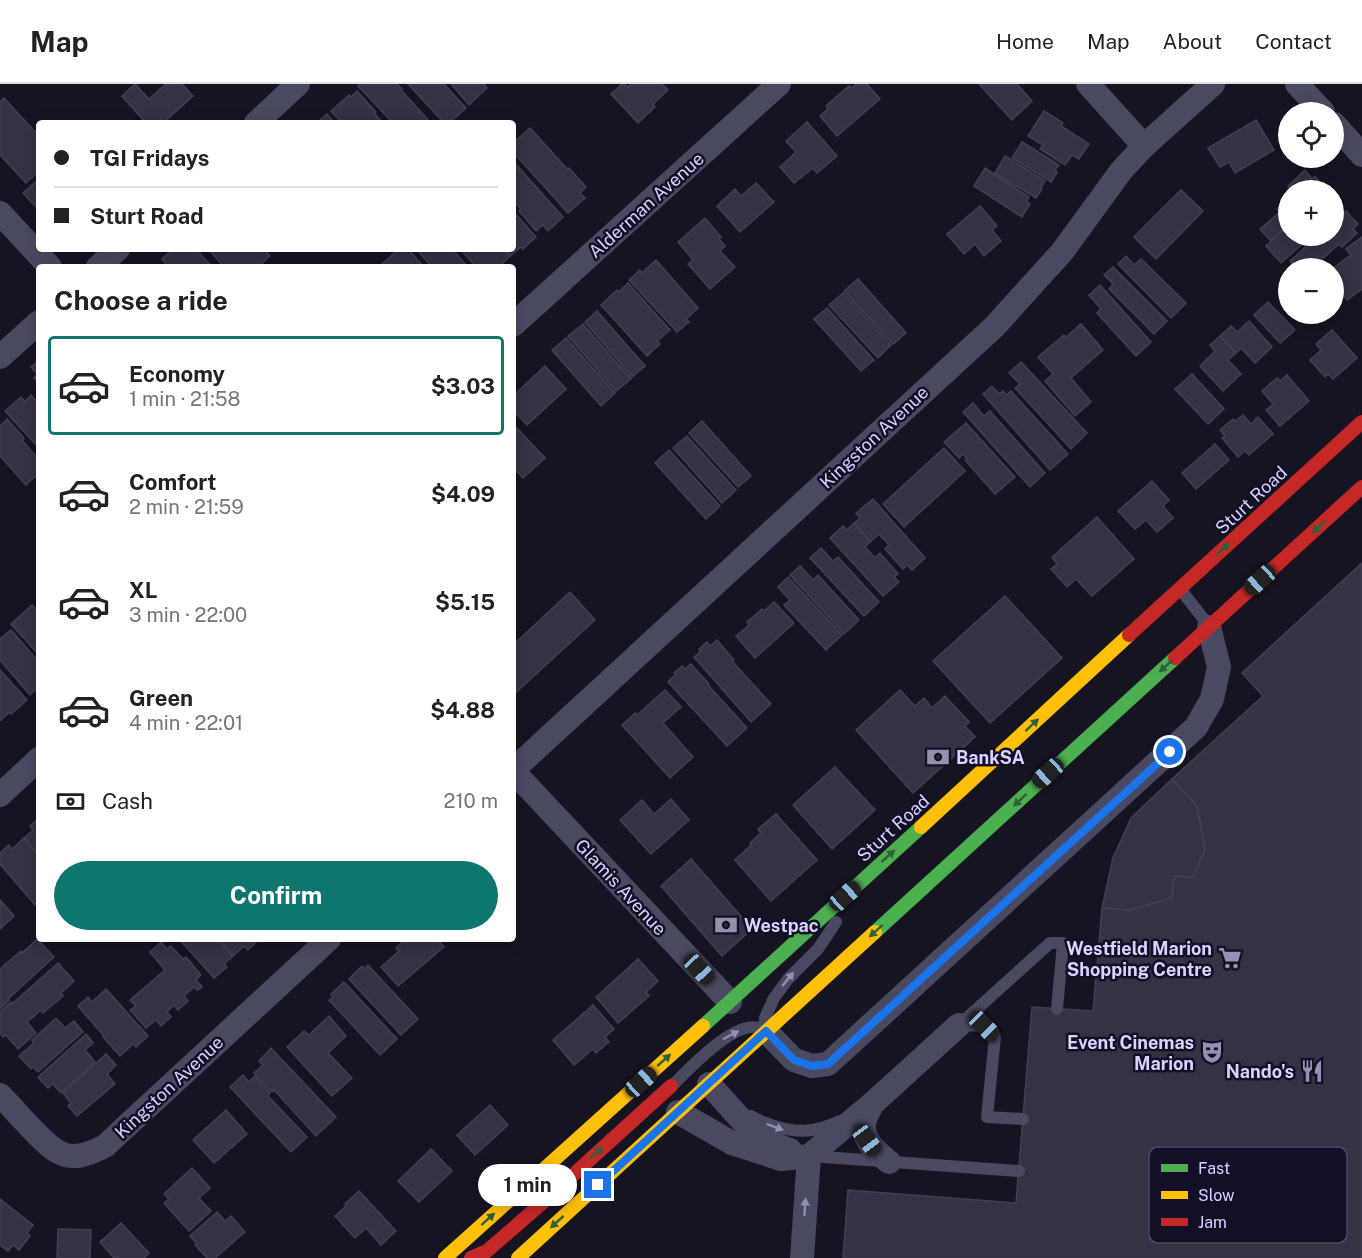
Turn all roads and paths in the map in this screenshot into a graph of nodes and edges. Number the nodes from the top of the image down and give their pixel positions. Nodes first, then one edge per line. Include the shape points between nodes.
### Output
1 (298, 84) edge
2 (779, 84) edge
3 (1088, 84) edge
4 (1213, 84) edge
5 (1298, 84) edge
6 (1314, 102) edge
7 (259, 120) edge
8 (1344, 135) edge
9 (1144, 146) junction
10 (1362, 155) edge
11 (0, 213) edge
12 (36, 251) edge
13 (37, 252) edge
14 (115, 252) edge
15 (48, 264) edge
16 (101, 264) edge
17 (516, 322) edge
18 (36, 325) edge
19 (0, 357) edge
20 (1362, 422) edge
21 (1362, 487) edge
22 (1180, 589) junction
23 (1209, 627) junction
24 (36, 762) edge
25 (516, 768) edge
26 (516, 774) edge
27 (0, 795) edge
28 (845, 896) junction
29 (326, 942) edge
30 (730, 1002) junction
31 (1057, 1009) dead end
32 (959, 1025) junction
33 (766, 1031) junction
34 (709, 1084) junction
35 (671, 1086) junction
36 (0, 1095) edge
37 (872, 1104) junction
38 (678, 1112) junction
39 (1023, 1119) dead end
40 (809, 1156) junction
41 (889, 1162) junction
42 (1019, 1171) dead end
43 (445, 1258) edge
44 (471, 1258) edge
45 (518, 1258) edge
46 (802, 1258) edge

1 - 7 street
2 - 17 street, Alderman Avenue
3 - 9 street
4 - 9 street, Kingston Avenue
5 - 6 street
8 - 10 street
9 - 25 street, Kingston Avenue via 1062,252 994,327
11 - 12 street
13 - 15 street
14 - 16 street
18 - 19 street
22 -> 20 main road, Sturt Road
21 -> 23 main road
22 - 23 lane
28 -> 22 main road, Sturt Road
23 -> 33 main road
23 - 33 street via 1219,667 1212,699 1196,727 828,1064 812,1066 794,1060
24 - 27 street
26 - 30 street, Glamis Avenue
28 - 30 main road, Sturt Road
33 -> 28 lane via 765,1018 774,998 831,931
29 - 36 street, Kingston Avenue via 105,1146 89,1155 59,1154
43 -> 30 main road, Sturt Road
31 - 32 lane via 1063,943 1050,943
32 - 37 street
32 - 39 lane via 984,1026 995,1037 987,1117
33 - 34 main road
35 -> 33 lane via 728,1036 756,1026
34 - 35 lane
34 -> 37 lane via 756,1120 785,1130 809,1131 829,1126
34 - 38 main road
34 - 40 street via 747,1126 779,1146
44 -> 35 main road via 487,1251
37 - 40 street
37 - 41 street via 864,1123 867,1140
38 - 40 street via 732,1143 781,1159
38 -> 45 main road
40 - 41 lane
46 -> 40 street
41 - 42 lane

